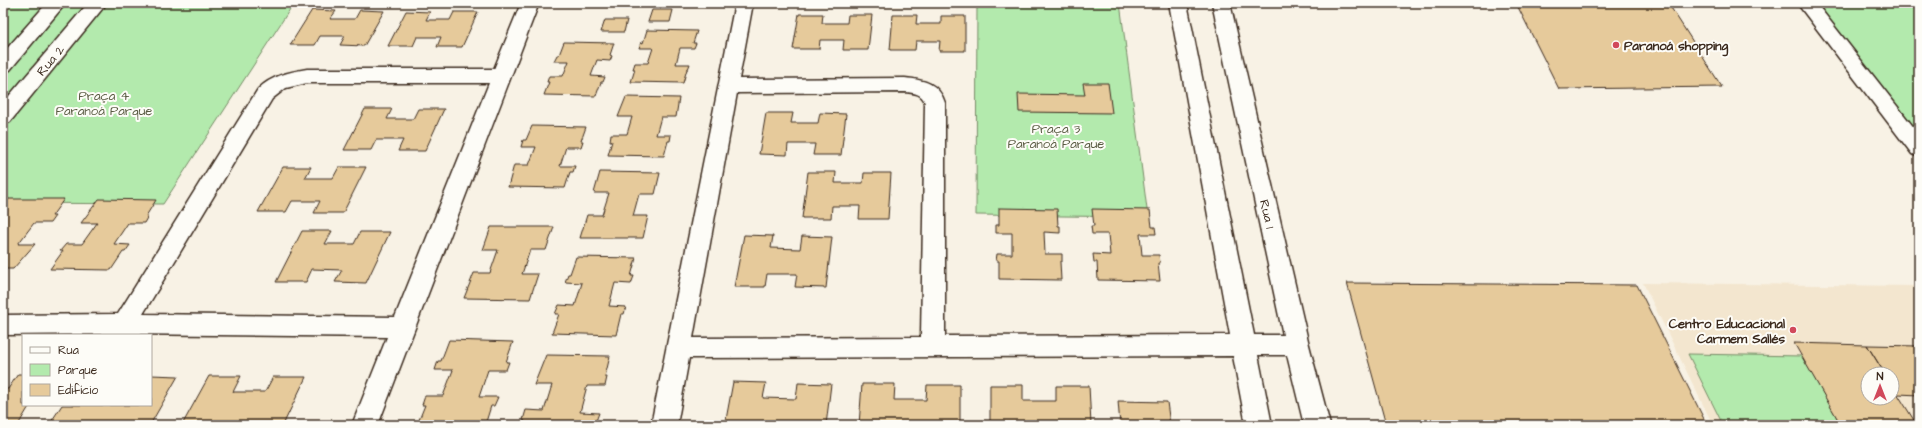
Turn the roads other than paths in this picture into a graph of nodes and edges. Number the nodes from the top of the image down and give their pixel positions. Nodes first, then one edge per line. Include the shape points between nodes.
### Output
1 (57, 3) edge
2 (98, 3) edge
3 (530, 3) edge
4 (744, 3) edge
5 (1178, 3) edge
6 (1221, 3) edge
7 (1806, 3) edge
8 (3, 65) edge
9 (502, 76) junction
10 (728, 86) junction
11 (3, 117) edge
12 (1919, 149) edge
13 (125, 324) junction
14 (3, 325) edge
15 (403, 327) junction
16 (1244, 344) junction
17 (1297, 345) junction
18 (679, 348) junction
19 (933, 348) junction
20 (365, 425) edge
21 (664, 425) edge
22 (1259, 425) edge
23 (1317, 425) edge

1 - 8 street
2 - 11 street, Rua 2
3 - 9 street
4 - 10 street
5 - 16 street
6 - 17 street, Rua 1
7 - 12 street
9 - 13 street via 306,76 293,77 272,86
9 - 15 street
10 - 18 street
10 - 19 street via 918,86 928,89 934,95
13 - 14 street
13 - 15 street
15 - 20 street
16 - 17 street
16 - 19 street
16 - 22 street
17 - 23 street, Rua 1
18 - 19 street
18 - 21 street

